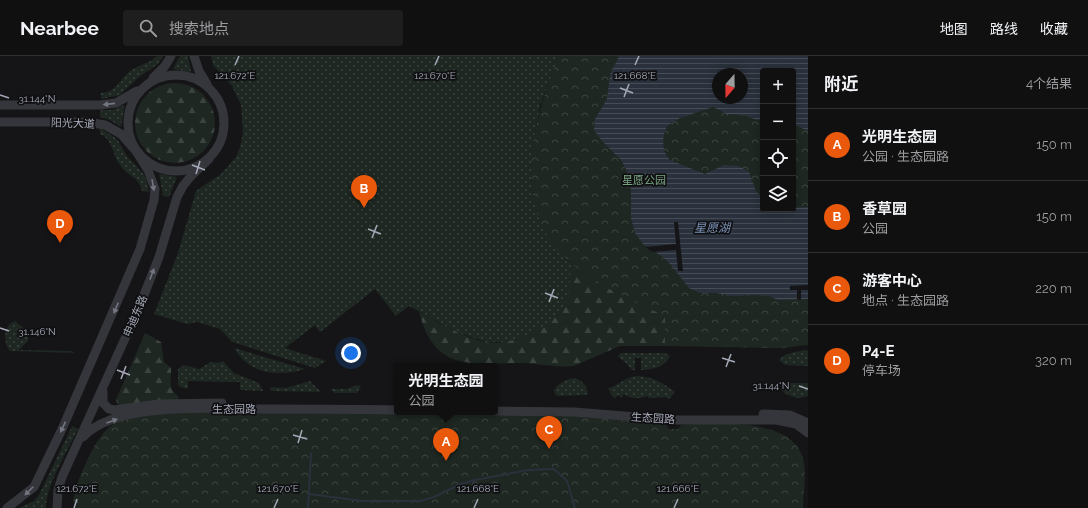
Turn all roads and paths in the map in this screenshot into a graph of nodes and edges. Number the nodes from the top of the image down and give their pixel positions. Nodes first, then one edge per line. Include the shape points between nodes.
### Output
1 (171, 56) edge
2 (194, 56) edge
3 (143, 87) junction
4 (212, 90) junction
5 (0, 105) edge
6 (0, 122) edge
7 (136, 151) junction
8 (209, 159) junction
9 (104, 387) junction
10 (394, 405) edge
11 (498, 406) edge
12 (394, 410) edge
13 (498, 410) edge
14 (808, 423) edge
15 (808, 433) edge
16 (80, 441) junction
17 (7, 508) edge
18 (56, 508) edge

1 - 3 street via 165,66
2 - 4 street via 199,72
3 - 4 street via 167,75 184,75 199,80
3 -> 5 street, 阳光大道 via 116,103 67,106
3 - 7 street via 129,108 127,123 129,138
4 - 8 street via 220,103 224,117 224,133 219,147
6 - 7 street, 阳光大道 via 95,123 113,129
7 - 8 street via 146,162 170,172 196,168
7 -> 17 street, 申迪东路 via 153,180 154,200 140,249 44,468 34,487
9 -> 8 street, 申迪东路 via 133,324 159,257 182,186
9 - 10 street, 生态园路 via 102,402 114,410 173,403
9 - 16 street, 申迪东路
11 - 14 street, 生态园路 via 578,407 674,414 780,414 798,417
16 -> 12 street, 生态园路 via 89,431 112,420 161,410
13 - 15 street, 生态园路 via 589,413 674,420 776,420 796,424
16 - 18 street, 申迪东路 via 62,477

